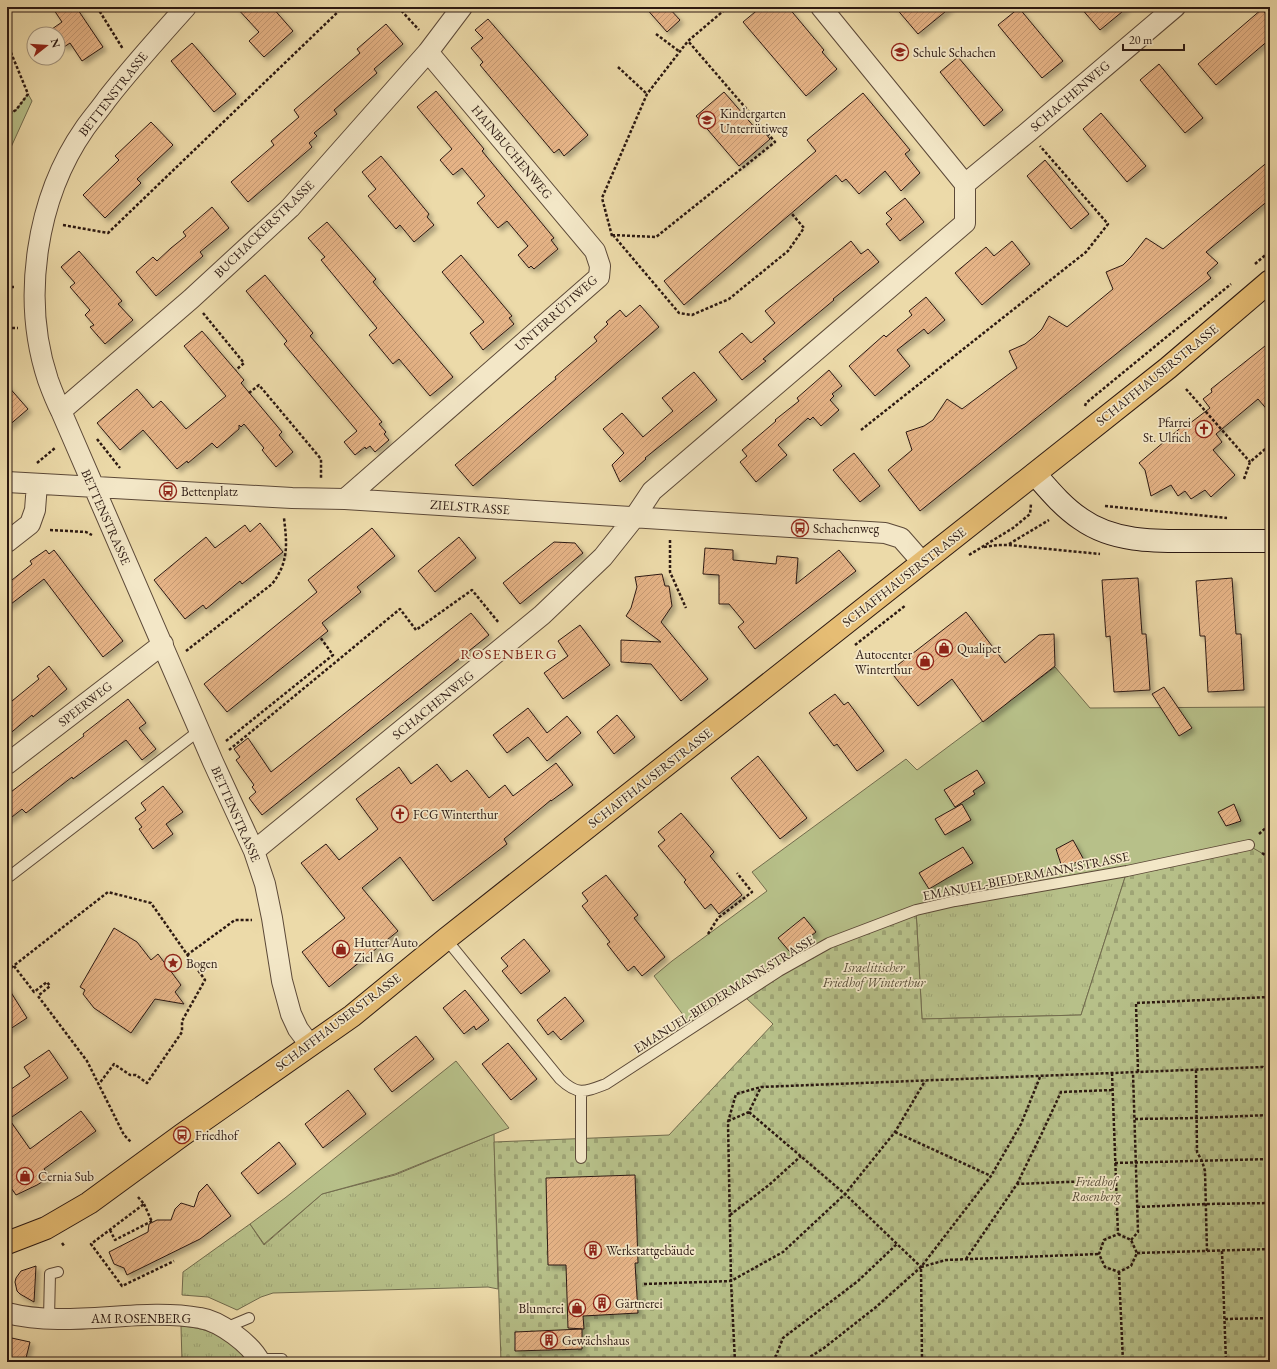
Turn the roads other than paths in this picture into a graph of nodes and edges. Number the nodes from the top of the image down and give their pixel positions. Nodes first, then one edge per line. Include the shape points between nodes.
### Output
1 (186, 7) edge
2 (462, 7) edge
3 (821, 7) edge
4 (1175, 7) edge
5 (433, 45) junction
6 (965, 184) junction
7 (595, 251) joint
8 (1270, 281) edge
9 (60, 411) junction
10 (1035, 474) junction
11 (35, 475) junction
12 (7, 482) edge
13 (93, 487) junction
14 (345, 499) junction
15 (634, 518) junction
16 (1270, 541) edge
17 (7, 542) edge
18 (922, 562) junction
19 (163, 644) junction
20 (200, 730) junction
21 (7, 764) edge
22 (1248, 845) dead end
23 (254, 851) junction
24 (10, 876) dead end
25 (446, 939) junction
26 (310, 1045) junction
27 (581, 1092) junction
28 (581, 1158) dead end
29 (7, 1243) edge
30 (58, 1272) dead end
31 (7, 1313) edge
32 (49, 1318) junction
33 (249, 1318) dead end
34 (224, 1328) junction
35 (282, 1358) dead end
36 (259, 1360) edge

1 - 9 street, BETTENSTRASSE via 133,66 84,128 60,172 43,222 34,288 37,327 48,380
2 - 5 street, BUCHACKERSTRASSE
3 - 6 street
4 - 6 street, SCHACHENWEG
5 - 7 street, HAINBUCHENWEG
5 - 9 street, BUCHACKERSTRASSE via 290,208 191,299
6 - 15 street, SCHACHENWEG via 965,223 652,491
7 - 14 street, UNTERRÜTIWEG via 600,266 599,277
8 - 10 main road, SCHAFFHAUSERSTRASSE via 1168,368
9 - 13 street, BETTENSTRASSE
10 - 16 main road via 1066,508 1096,528 1115,535 1166,541
10 - 18 main road, SCHAFFHAUSERSTRASSE
11 - 12 street, ZIELSTRASSE
11 - 13 street, ZIELSTRASSE
11 - 17 street via 35,510 30,524
13 - 14 street, ZIELSTRASSE
13 - 19 street, BETTENSTRASSE
14 - 15 street, ZIELSTRASSE
15 - 18 street, ZIELSTRASSE via 885,533 901,538
15 - 23 street, SCHACHENWEG via 603,557 542,615
18 - 25 main road, SCHAFFHAUSERSTRASSE
19 - 20 street, BETTENSTRASSE
19 - 21 street, SPEERWEG
20 - 23 street, BETTENSTRASSE
20 - 24 lane
22 - 27 lane, EMANUEL-BIEDERMANN-STRASSE via 916,910 828,943 779,971 606,1084
23 - 26 street, BETTENSTRASSE via 265,884 282,981 291,1014
25 - 26 main road, SCHAFFHAUSERSTRASSE via 352,1016
25 - 27 lane via 560,1079 569,1088
26 - 29 main road, SCHAFFHAUSERSTRASSE via 89,1203 46,1228
27 - 28 lane
30 - 32 lane via 50,1274
31 - 32 street, AM ROSENBERG
32 - 34 street, AM ROSENBERG via 180,1316 202,1318
33 - 34 lane
34 - 36 street, AM ROSENBERG via 239,1338
35 - 36 lane

